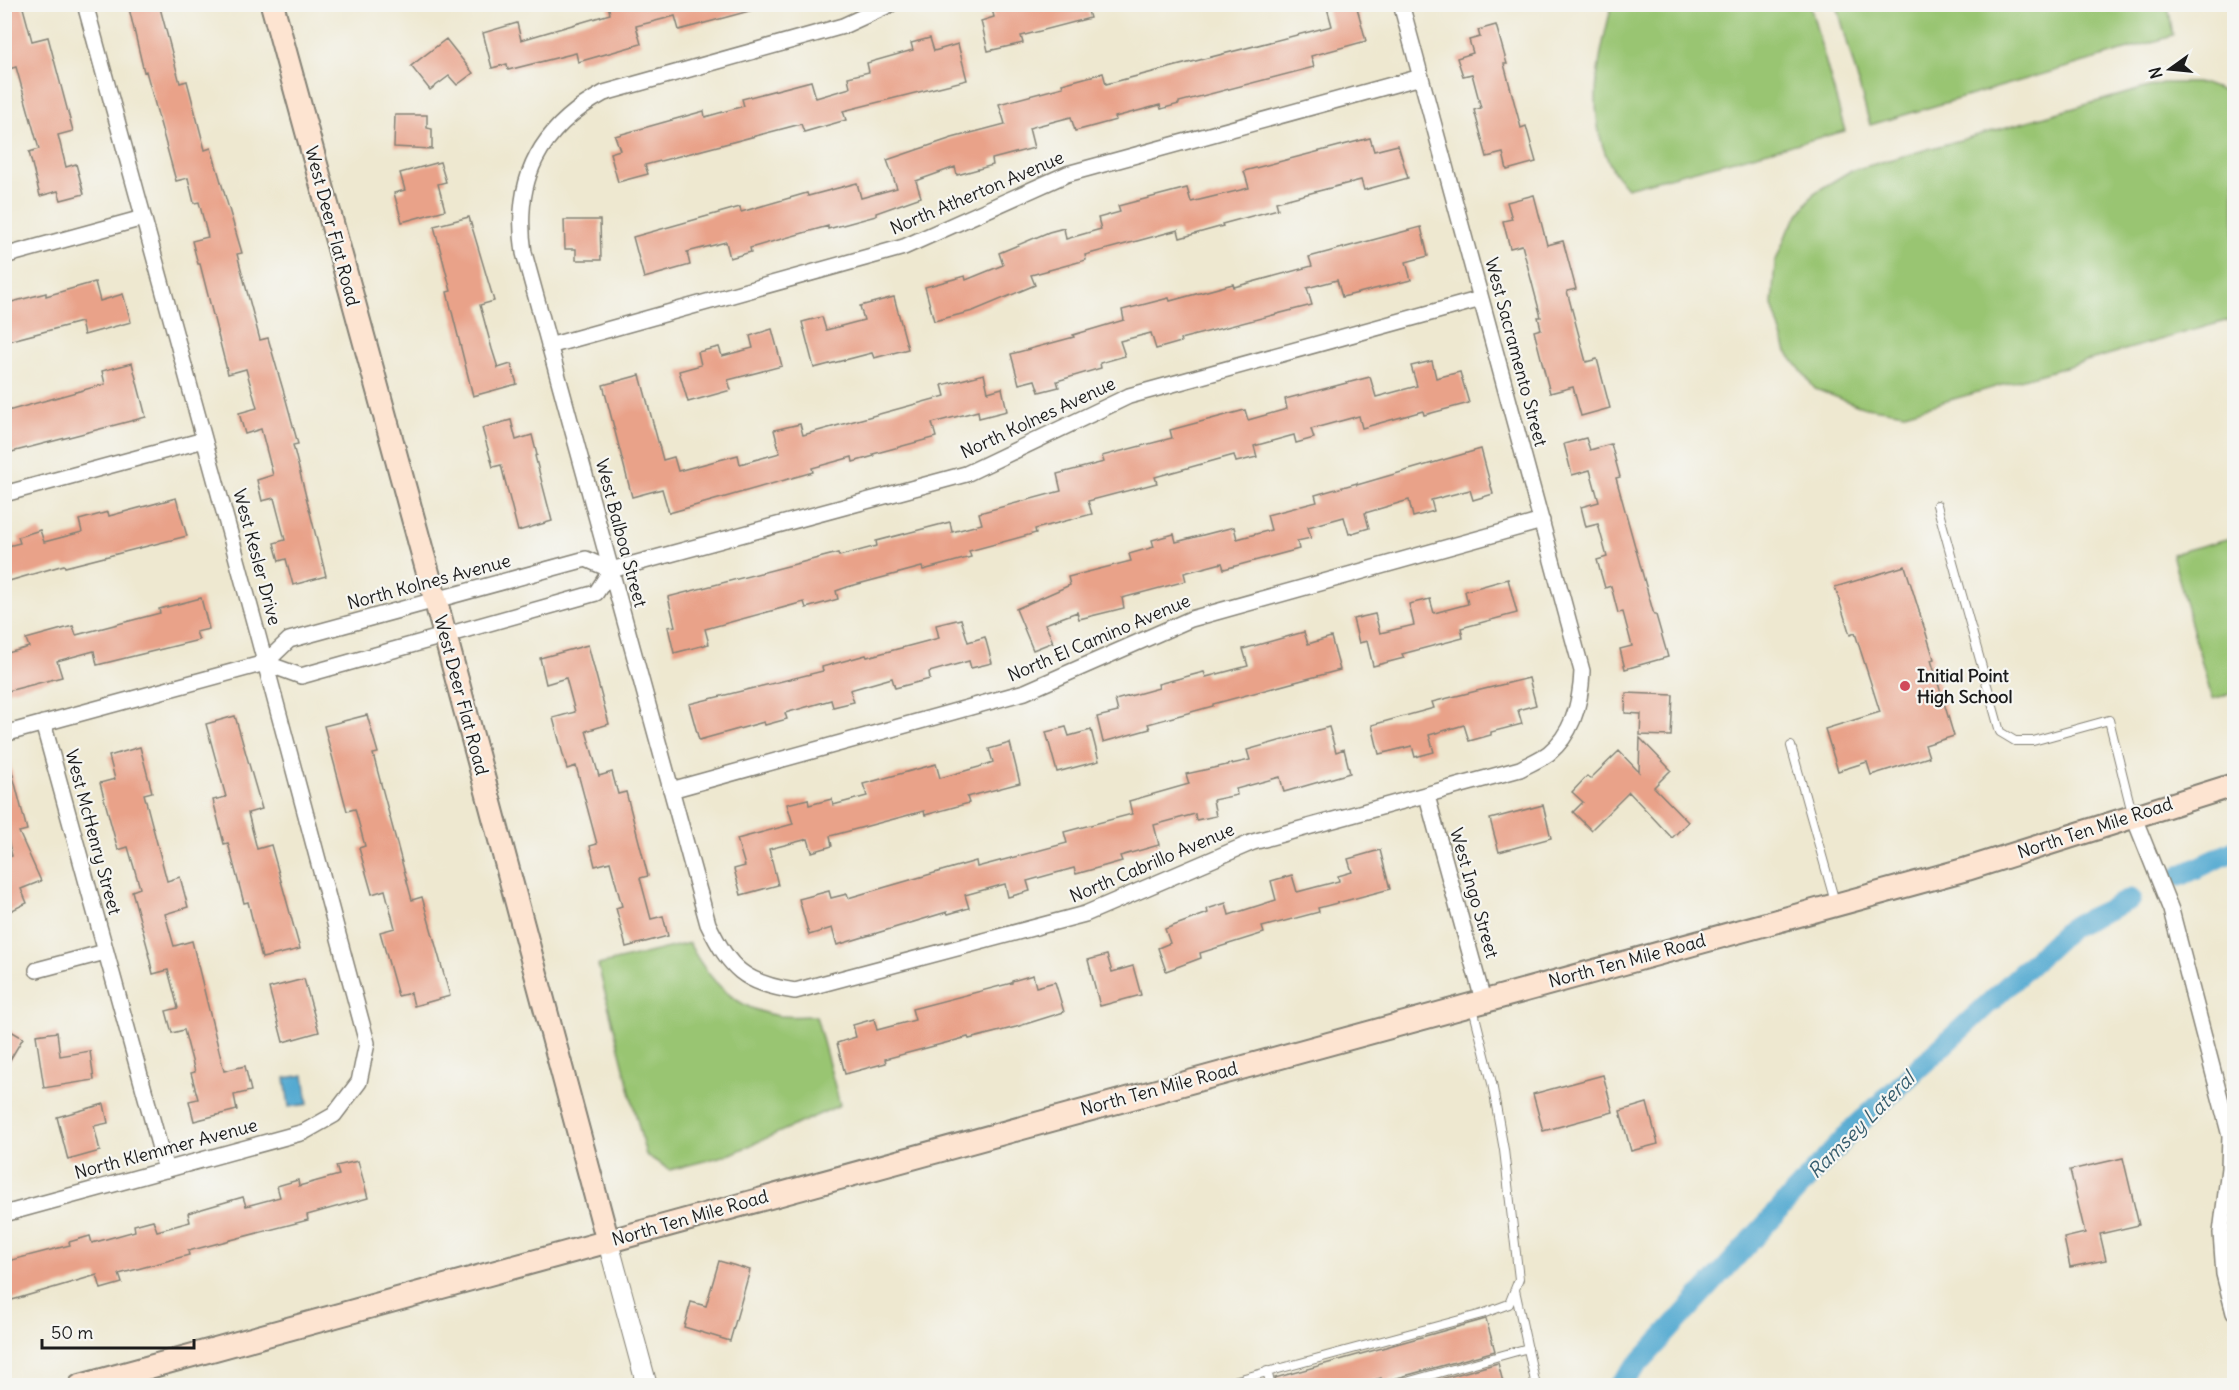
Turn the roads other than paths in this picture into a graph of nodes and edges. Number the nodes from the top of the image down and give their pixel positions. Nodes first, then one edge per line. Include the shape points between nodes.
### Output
1 (85, 4) edge
2 (272, 4) edge
3 (891, 4) edge
4 (1401, 4) edge
5 (1421, 77) junction
6 (143, 218) junction
7 (4, 255) edge
8 (1481, 299) junction
9 (549, 346) junction
10 (204, 440) junction
11 (4, 495) edge
12 (1937, 506) dead end
13 (1542, 521) junction
14 (611, 570) junction
15 (434, 600) junction
16 (445, 635) junction
17 (265, 663) junction
18 (1577, 711) joint
19 (43, 723) junction
20 (4, 734) edge
21 (1791, 746) dead end
22 (2235, 785) edge
23 (671, 790) junction
24 (1427, 796) junction
25 (2133, 815) junction
26 (1835, 904) junction
27 (708, 924) joint
28 (105, 951) junction
29 (37, 970) dead end
30 (1477, 1002) junction
31 (334, 1115) joint
32 (166, 1170) junction
33 (4, 1214) edge
34 (608, 1242) junction
35 (1514, 1289) junction
36 (2235, 1313) edge
37 (1528, 1348) junction
38 (1267, 1371) junction
39 (80, 1386) edge
40 (647, 1386) edge
41 (1215, 1386) edge
42 (1271, 1386) edge
43 (1392, 1386) edge
44 (1536, 1386) edge

1 - 6 street, West Kesler Drive
2 - 15 main road, West Deer Flat Road
3 - 9 street, West Balboa Street via 843,26 604,93 566,118 538,152 523,189 520,228
4 - 5 street, West Sacramento Street
5 - 8 street, West Sacramento Street
5 - 9 street, North Atherton Avenue via 1067,174 904,247
6 - 7 street
6 - 10 street, West Kesler Drive
8 - 13 street, West Sacramento Street
8 - 14 street, North Kolnes Avenue via 1129,396 966,474
9 - 14 street, West Balboa Street
10 - 11 street
10 - 17 street, West Kesler Drive
12 - 25 lane via 2000,732 2015,741 2033,741 2109,720
13 - 18 street, West Sacramento Street via 1582,671
13 - 23 street, North El Camino Avenue via 1191,619 1025,692
14 - 15 street, North Kolnes Avenue via 586,559
14 - 16 street via 596,593
14 - 23 street, West Balboa Street
15 - 16 main road, West Deer Flat Road
15 - 17 street, North Kolnes Avenue via 289,640
16 - 17 street via 301,676
16 - 34 main road, West Deer Flat Road
17 - 19 street, North Kolnes Avenue
17 - 31 street, West Kesler Drive via 367,1043 358,1082
18 - 24 street, North Cabrillo Avenue via 1566,733 1549,752 1520,769
19 - 20 street, North Kolnes Avenue
19 - 28 street, West McHenry Street
21 - 26 lane
22 - 25 main road, North Ten Mile Road
23 - 27 street, West Balboa Street
24 - 27 street, North Cabrillo Avenue via 1253,842 1085,914 795,991 769,987 745,975 722,952
24 - 30 street, West Ingo Street
25 - 26 main road, North Ten Mile Road via 1967,869
25 - 36 street via 2171,910 2230,1136 2221,1233 2224,1274
26 - 30 main road, North Ten Mile Road
28 - 29 street
28 - 32 street, West McHenry Street
30 - 34 main road, North Ten Mile Road
30 - 35 lane via 1504,1150 1519,1278
31 - 32 street, North Klemmer Avenue via 304,1132
32 - 33 street, North Klemmer Avenue
34 - 39 main road, North Ten Mile Road
34 - 40 street, West Deer Flat Road
35 - 37 lane
35 - 38 lane via 1509,1304 1482,1314
37 - 43 lane
37 - 44 lane
38 - 41 lane
38 - 42 lane

